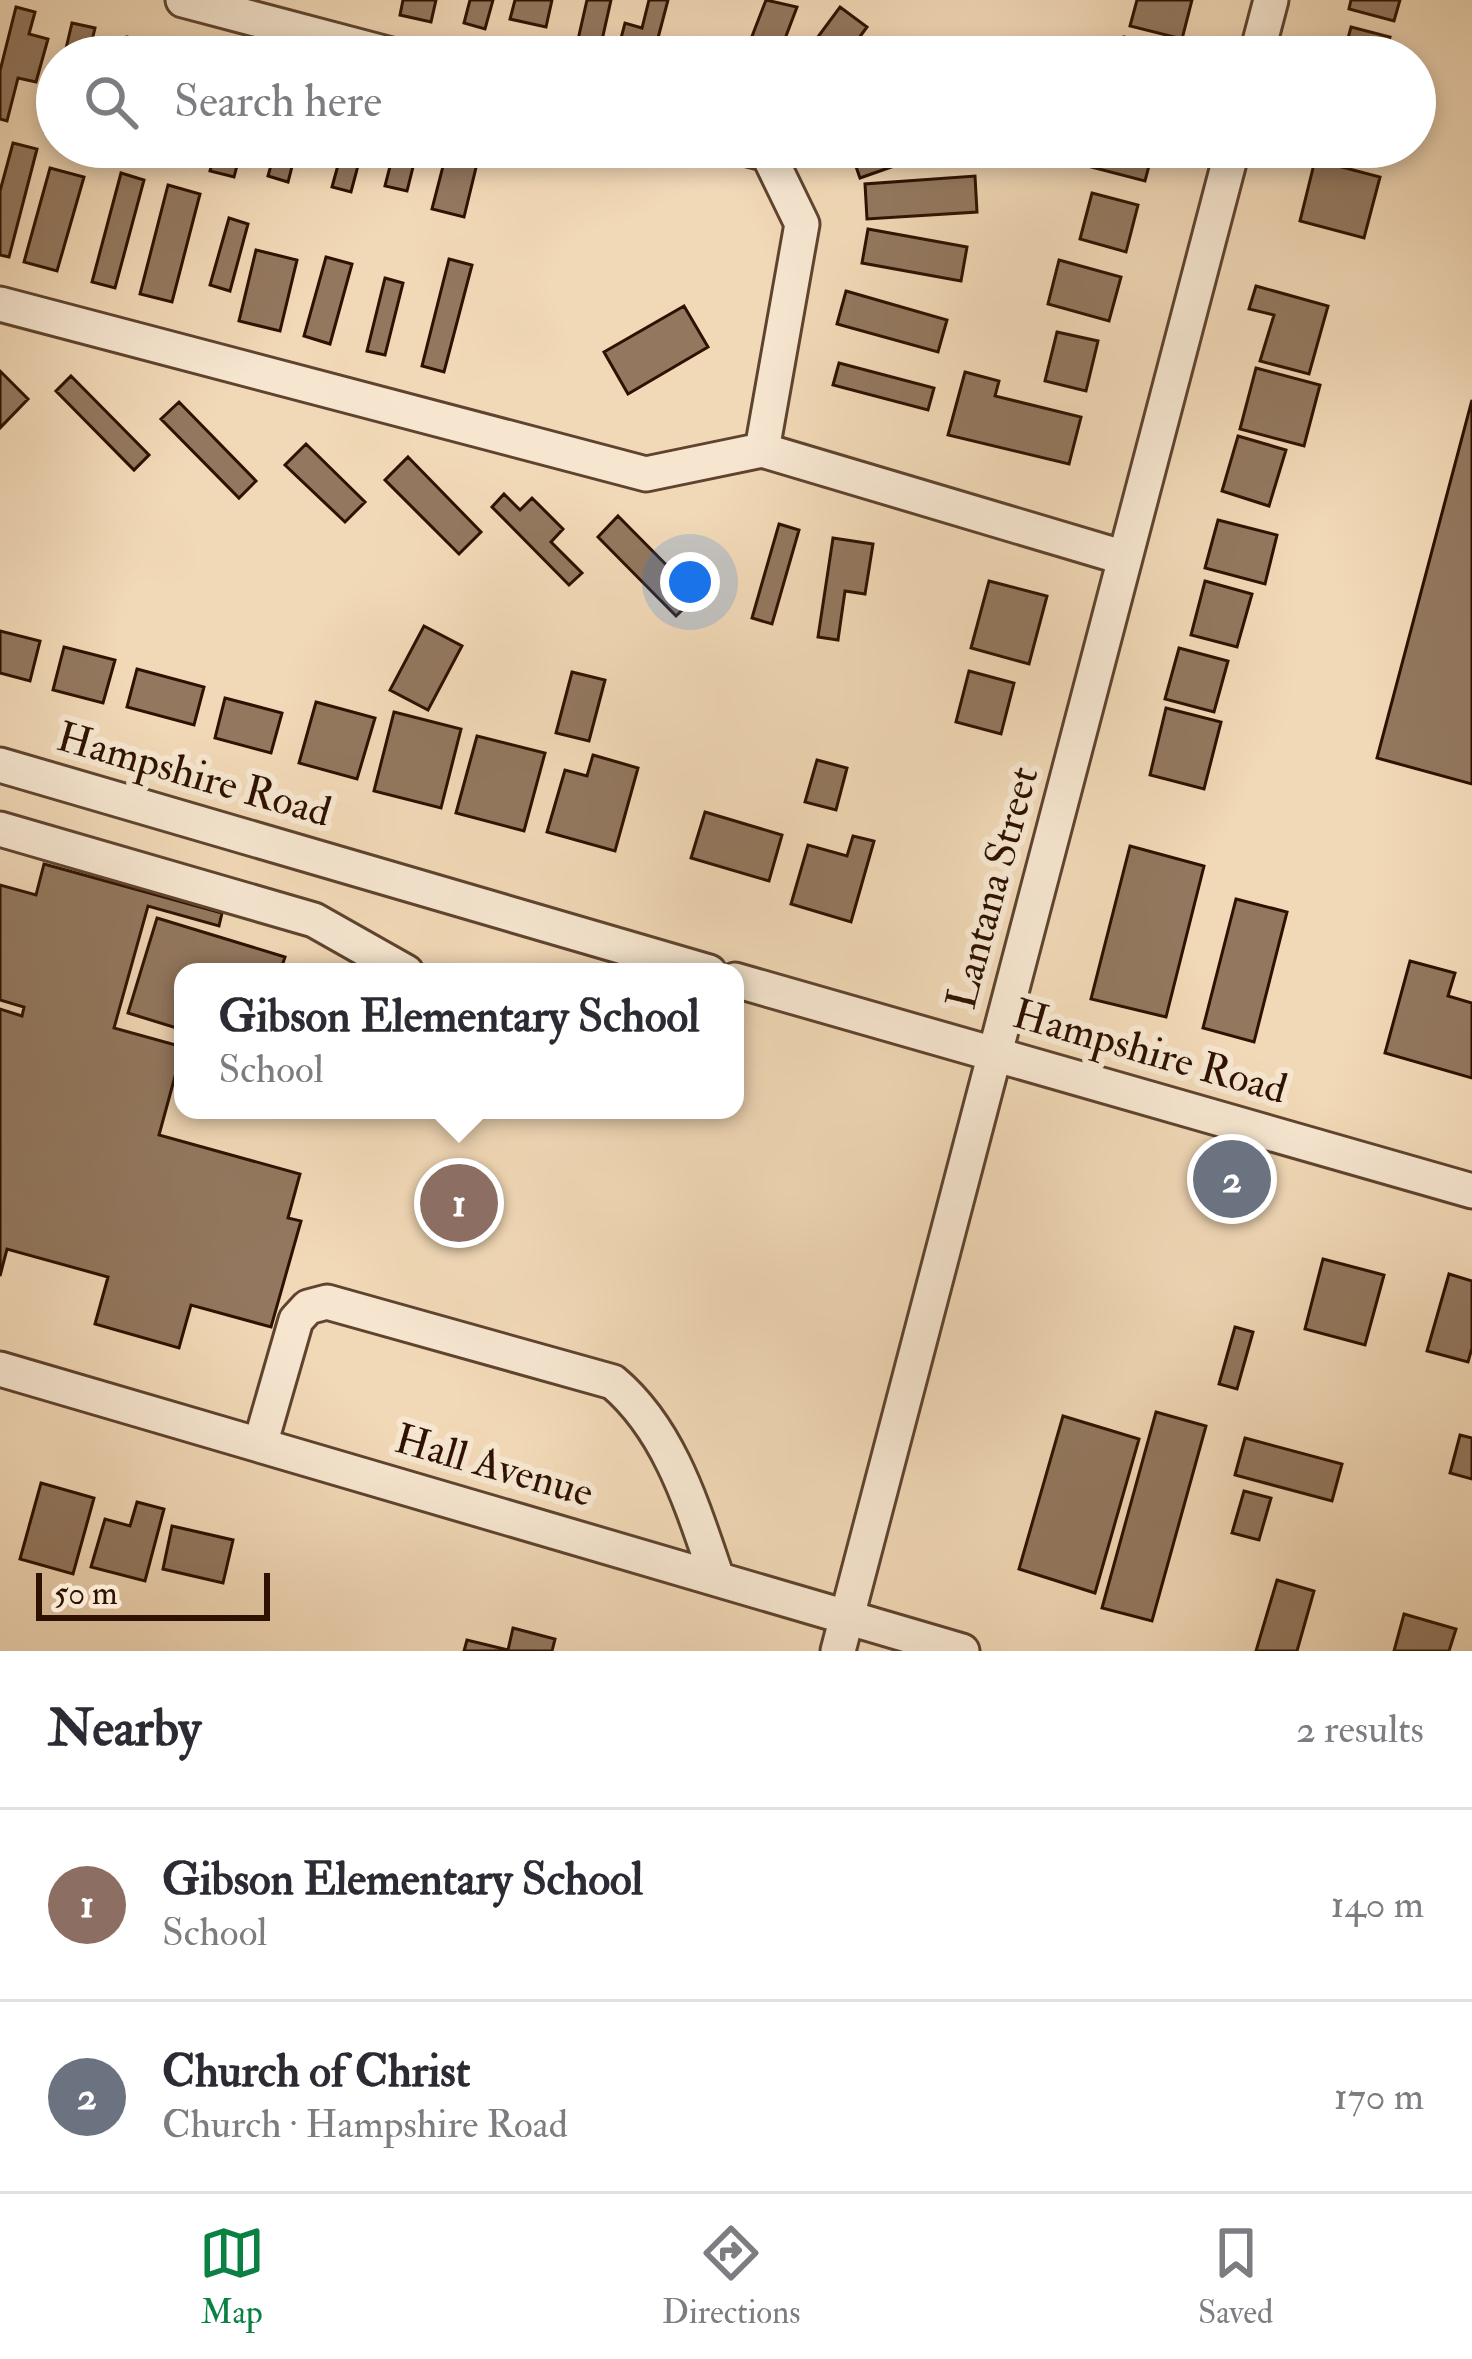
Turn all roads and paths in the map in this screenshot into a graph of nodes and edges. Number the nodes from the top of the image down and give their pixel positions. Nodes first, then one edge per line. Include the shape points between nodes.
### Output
1 (183, 0) edge
2 (1271, 0) edge
3 (319, 36) edge
4 (1262, 36) edge
5 (775, 168) edge
6 (1228, 168) edge
7 (0, 304) edge
8 (762, 450) junction
9 (1126, 558) junction
10 (0, 766) edge
11 (0, 829) edge
12 (390, 963) edge
13 (678, 963) edge
14 (744, 983) edge
15 (996, 1055) junction
16 (1472, 1191) edge
17 (0, 1369) edge
18 (260, 1445) junction
19 (717, 1578) junction
20 (848, 1616) junction
21 (838, 1651) edge
22 (962, 1651) edge

1 - 3 street
2 - 4 street
5 - 8 street via 802,224
6 - 9 street, Lantana Street
7 - 8 street via 646,474
8 - 9 street
9 - 15 street, Lantana Street
10 - 13 street, Hampshire Road
11 - 12 street via 314,920
14 - 15 street, Hampshire Road
15 - 16 street, Hampshire Road
15 - 20 street, Lantana Street
17 - 18 street, Hall Avenue
18 - 19 street, Hall Avenue
18 - 19 street via 296,1320 327,1302 614,1382 636,1401 684,1483
19 - 20 street, Hall Avenue
20 - 21 street, Lantana Street
20 - 22 street, Hall Avenue

